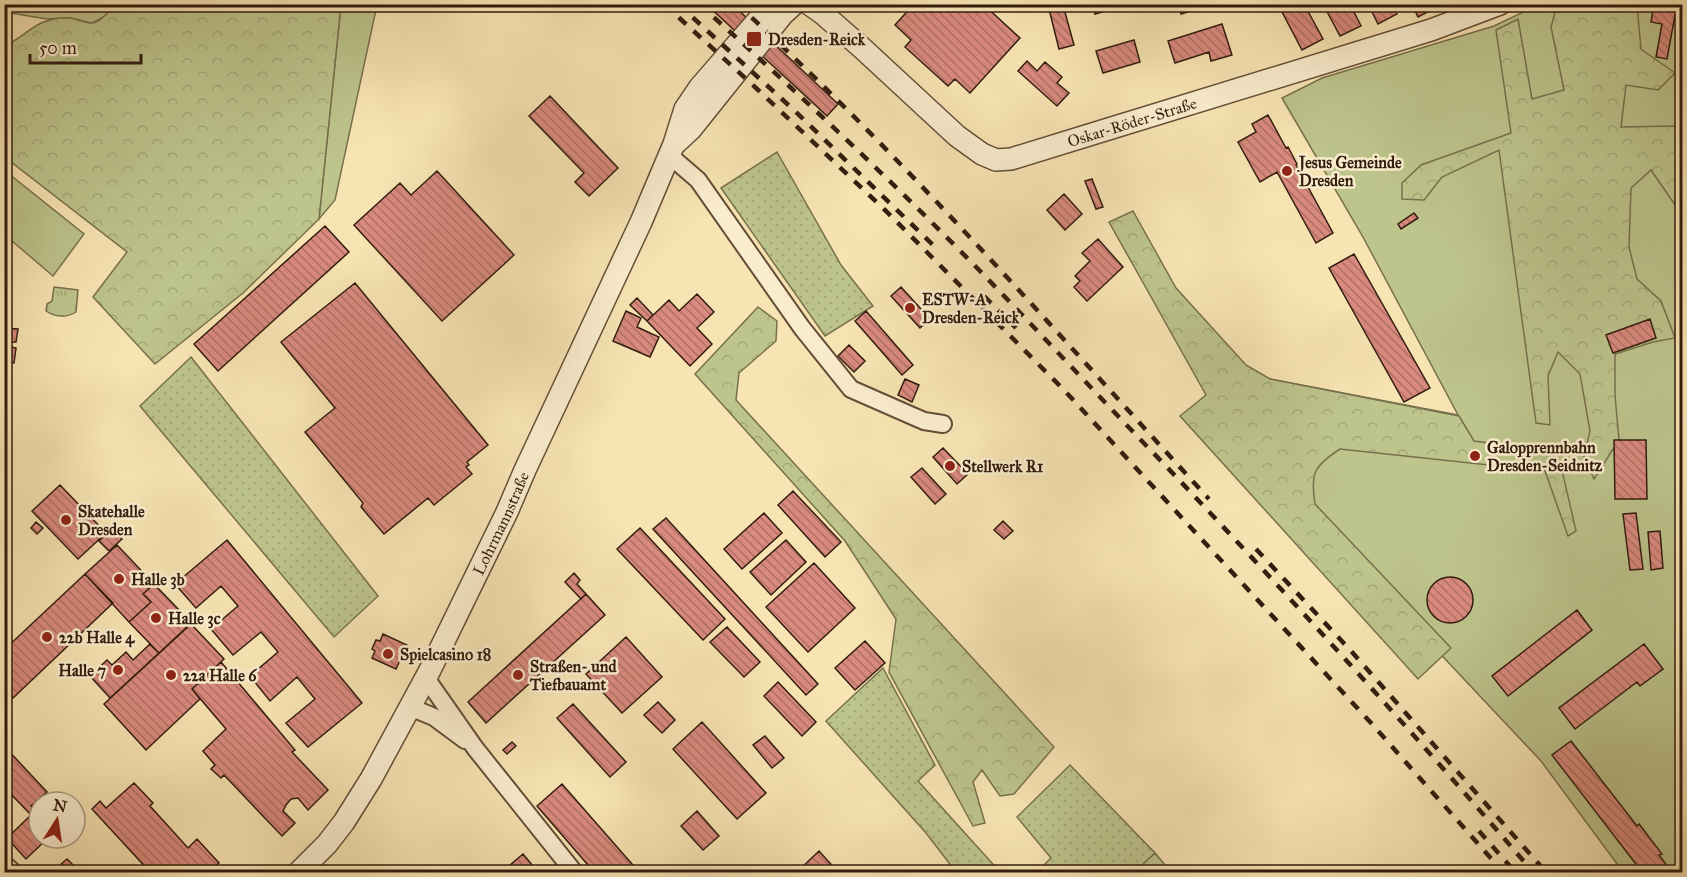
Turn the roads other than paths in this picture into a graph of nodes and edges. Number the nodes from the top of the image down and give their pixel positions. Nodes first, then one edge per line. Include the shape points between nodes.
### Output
1 (772, 4) edge
2 (794, 4) edge
3 (809, 4) edge
4 (1500, 4) edge
5 (672, 150) junction
6 (943, 424) dead end
7 (426, 678) junction
8 (410, 707) junction
9 (475, 748) junction
10 (4, 864) edge
11 (13, 873) edge
12 (299, 873) edge
13 (574, 873) edge

1 - 5 street, Lohrmannstraße via 700,87 685,109
2 - 5 street, Lohrmannstraße
3 - 4 street, Oskar-Röder-Straße via 957,136 996,160 1021,156 1431,30
5 - 6 street via 851,389 924,421
5 - 7 street, Lohrmannstraße via 507,512
7 - 8 street, Lohrmannstraße
7 - 9 street
8 - 9 street via 434,717
8 - 12 street, Lohrmannstraße via 344,822
9 - 13 street
10 - 11 street

